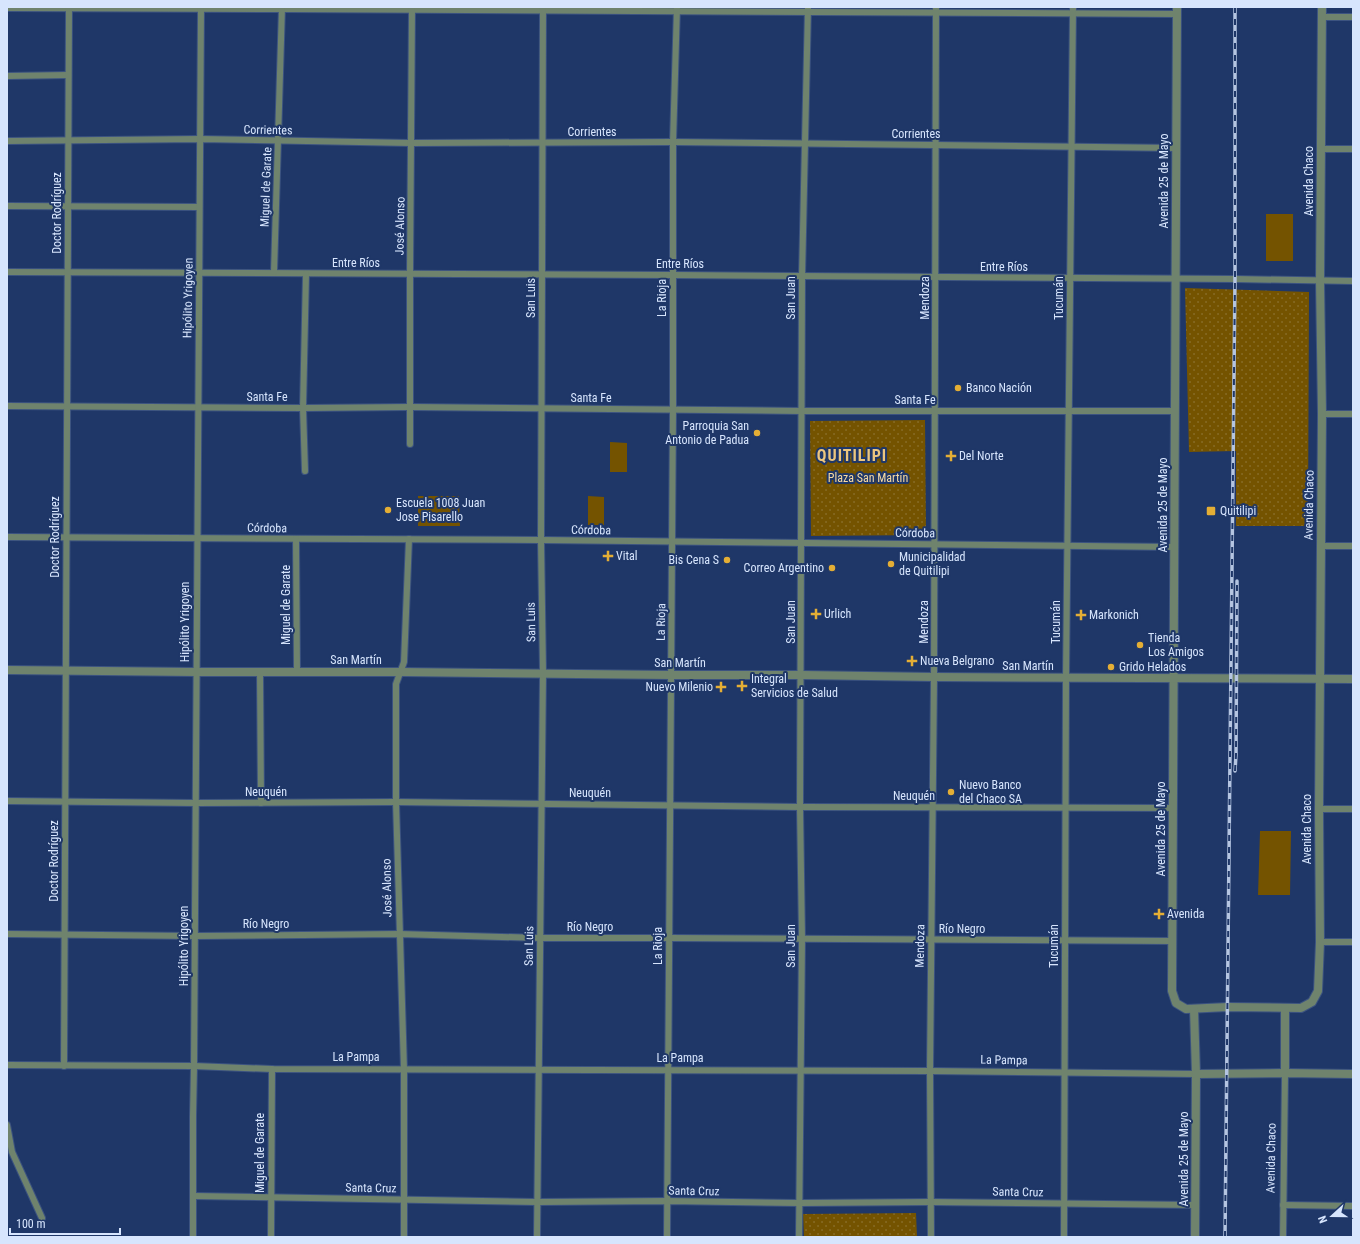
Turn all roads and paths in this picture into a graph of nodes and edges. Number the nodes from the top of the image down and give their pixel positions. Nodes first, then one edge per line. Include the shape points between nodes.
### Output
1 (1322, 7) edge
2 (7, 8) edge
3 (69, 8) edge
4 (201, 8) edge
5 (282, 8) edge
6 (412, 9) edge
7 (543, 9) edge
8 (677, 9) edge
9 (808, 10) edge
10 (936, 10) edge
11 (1073, 10) edge
12 (1177, 10) edge
13 (1322, 17) junction
14 (1353, 17) edge
15 (68, 75) junction
16 (7, 76) edge
17 (200, 139) junction
18 (7, 140) edge
19 (68, 140) junction
20 (279, 142) junction
21 (673, 142) junction
22 (411, 143) junction
23 (542, 143) junction
24 (805, 144) junction
25 (936, 146) junction
26 (1071, 147) junction
27 (1177, 148) junction
28 (1321, 149) junction
29 (1353, 149) edge
30 (7, 206) edge
31 (67, 207) junction
32 (199, 208) junction
33 (7, 272) edge
34 (67, 272) junction
35 (274, 272) junction
36 (200, 273) junction
37 (306, 274) junction
38 (410, 274) junction
39 (542, 275) junction
40 (673, 275) junction
41 (802, 276) junction
42 (936, 278) junction
43 (1070, 279) junction
44 (1176, 279) junction
45 (1320, 281) junction
46 (1353, 282) edge
47 (7, 406) edge
48 (66, 407) junction
49 (411, 407) junction
50 (197, 408) junction
51 (303, 408) junction
52 (542, 409) junction
53 (673, 410) junction
54 (802, 411) junction
55 (935, 411) junction
56 (1069, 411) junction
57 (1175, 412) junction
58 (1322, 414) junction
59 (1353, 414) edge
60 (410, 444) dead end
61 (305, 471) dead end
62 (7, 537) edge
63 (66, 537) junction
64 (196, 538) junction
65 (296, 539) junction
66 (409, 539) junction
67 (541, 540) junction
68 (673, 542) junction
69 (802, 543) junction
70 (935, 544) junction
71 (1067, 546) junction
72 (1320, 546) junction
73 (1353, 546) edge
74 (1175, 547) junction
75 (7, 670) edge
76 (65, 672) junction
77 (196, 672) junction
78 (260, 672) junction
79 (297, 672) junction
80 (400, 672) junction
81 (543, 673) junction
82 (802, 674) junction
83 (671, 675) junction
84 (934, 677) junction
85 (1066, 678) junction
86 (1174, 679) junction
87 (1320, 679) junction
88 (1353, 679) edge
89 (7, 801) edge
90 (66, 802) junction
91 (396, 802) junction
92 (196, 803) junction
93 (261, 803) junction
94 (541, 804) junction
95 (670, 804) junction
96 (800, 807) junction
97 (933, 807) junction
98 (1066, 808) junction
99 (1173, 808) junction
100 (1319, 809) junction
101 (1353, 809) edge
102 (7, 934) edge
103 (399, 934) junction
104 (65, 935) junction
105 (195, 936) junction
106 (540, 938) junction
107 (669, 938) junction
108 (802, 939) junction
109 (932, 940) junction
110 (1065, 940) junction
111 (1173, 941) junction
112 (1320, 942) junction
113 (1353, 942) edge
114 (1285, 1008) junction
115 (1194, 1009) junction
116 (7, 1065) edge
117 (64, 1066) junction
118 (194, 1066) junction
119 (272, 1069) junction
120 (404, 1070) junction
121 (539, 1070) junction
122 (668, 1070) junction
123 (800, 1070) junction
124 (930, 1071) junction
125 (1064, 1073) junction
126 (1285, 1073) junction
127 (1196, 1074) junction
128 (1353, 1074) edge
129 (7, 1126) edge
130 (193, 1196) junction
131 (271, 1197) junction
132 (404, 1200) junction
133 (668, 1201) junction
134 (537, 1202) junction
135 (931, 1202) junction
136 (799, 1203) junction
137 (1064, 1204) junction
138 (1196, 1204) junction
139 (1283, 1205) junction
140 (1353, 1206) edge
141 (42, 1218) dead end
142 (193, 1237) edge
143 (271, 1237) edge
144 (404, 1237) edge
145 (537, 1237) edge
146 (667, 1237) edge
147 (799, 1237) edge
148 (931, 1237) edge
149 (1064, 1237) edge
150 (1195, 1237) edge
151 (1283, 1237) edge

1 - 13 street, Avenida Chaco
2 - 3 street
3 - 4 street
3 - 15 street, Doctor Rodríguez
4 - 5 street
4 - 17 street, Hipólito Yrigoyen
5 - 6 street
5 - 20 street, Miguel de Garate
6 - 7 street
6 - 22 street, José Alonso
7 - 8 street
7 - 23 street, San Luis
8 - 9 street
8 - 21 street, La Rioja
9 - 10 street
9 - 24 street, San Juan
10 - 11 street
10 - 25 street, Mendoza
11 - 12 street
11 - 26 street, Tucumán
12 - 27 street, Avenida 25 de Mayo
13 - 14 street
13 - 28 street, Avenida Chaco
15 - 16 street
15 - 19 street, Doctor Rodríguez
17 - 19 street, Corrientes
17 - 20 street, Corrientes
17 - 32 street, Hipólito Yrigoyen
18 - 19 street, Corrientes
19 - 31 street, Doctor Rodríguez
20 - 22 street, Corrientes
20 - 35 street, Miguel de Garate
21 - 23 street, Corrientes
21 - 24 street, Corrientes
21 - 40 street, La Rioja
22 - 23 street, Corrientes
22 - 38 street, José Alonso
23 - 39 street, San Luis
24 - 25 street, Corrientes
24 - 41 street, San Juan
25 - 26 street, Corrientes
25 - 42 street, Mendoza
26 - 27 street, Corrientes
26 - 43 street, Tucumán
27 - 44 street, Avenida 25 de Mayo
28 - 29 street
28 - 45 street, Avenida Chaco
30 - 31 street
31 - 32 street
31 - 34 street, Doctor Rodríguez
32 - 36 street, Hipólito Yrigoyen
33 - 34 street, Entre Ríos
34 - 36 street, Entre Ríos
34 - 48 street, Doctor Rodríguez
35 - 36 street, Entre Ríos
35 - 37 street, Entre Ríos
36 - 50 street, Hipólito Yrigoyen
37 - 38 street, Entre Ríos
37 - 51 street
38 - 39 street, Entre Ríos
38 - 49 street, José Alonso
39 - 40 street, Entre Ríos
39 - 52 street, San Luis
40 - 41 street, Entre Ríos
40 - 53 street, La Rioja
41 - 42 street, Entre Ríos
41 - 54 street, San Juan
42 - 43 street, Entre Ríos
42 - 55 street, Mendoza
43 - 44 street, Entre Ríos
43 - 56 street, Tucumán
44 - 45 street, Entre Ríos
44 - 57 street, Avenida 25 de Mayo
45 - 46 street, Entre Ríos
45 - 58 street, Avenida Chaco
47 - 48 street, Santa Fe
48 - 50 street, Santa Fe
48 - 63 street, Doctor Rodríguez
49 - 51 street, Santa Fe
49 - 52 street, Santa Fe
49 - 60 street, José Alonso
50 - 51 street, Santa Fe
50 - 64 street, Hipólito Yrigoyen
51 - 61 street
52 - 53 street, Santa Fe
52 - 67 street, San Luis
53 - 54 street, Santa Fe
53 - 68 street, La Rioja
54 - 55 street, Santa Fe
54 - 69 street, San Juan
55 - 56 street, Santa Fe
55 - 70 street, Mendoza
56 - 57 street, Santa Fe
56 - 71 street, Tucumán
57 - 74 street, Avenida 25 de Mayo
58 - 59 street
58 - 72 street, Avenida Chaco
62 - 63 street, Córdoba
63 - 64 street, Córdoba
63 - 76 street, Doctor Rodríguez
64 - 65 street, Córdoba
64 - 77 street, Hipólito Yrigoyen
65 - 66 street, Córdoba
65 - 79 street, Miguel de Garate
66 - 67 street, Córdoba
66 - 80 street, José Alonso via 404,662
67 - 68 street, Córdoba
67 - 81 street, San Luis
68 - 69 street, Córdoba
68 - 83 street, La Rioja
69 - 70 street, Córdoba
69 - 82 street, San Juan
70 - 71 street, Córdoba
70 - 84 street, Mendoza
71 - 74 street, Córdoba
71 - 85 street, Tucumán
72 - 73 street
72 - 87 street, Avenida Chaco
74 - 86 street, Avenida 25 de Mayo
75 - 76 street, San Martín
76 - 77 street, San Martín
76 - 90 street, Doctor Rodríguez
77 - 78 street, San Martín
77 - 92 street, Hipólito Yrigoyen
78 - 79 street, San Martín
78 - 93 street
79 - 80 street, San Martín
80 - 81 street, San Martín
80 - 91 street, José Alonso via 396,684
81 - 83 street, San Martín
81 - 94 street, San Luis
82 - 83 street, San Martín
82 - 84 street, San Martín
82 - 96 street, San Juan
83 - 95 street, La Rioja
84 - 85 street, San Martín
84 - 97 street, Mendoza
85 - 86 street, San Martín
85 - 98 street, Tucumán
86 - 87 street, San Martín
86 - 99 street, Avenida 25 de Mayo
87 - 88 street, San Martín
87 - 100 street, Avenida Chaco
89 - 90 street, Neuquén
90 - 92 street, Neuquén
90 - 104 street, Doctor Rodríguez
91 - 93 street, Neuquén
91 - 94 street, Neuquén
91 - 103 street, José Alonso
92 - 93 street, Neuquén
92 - 105 street, Hipólito Yrigoyen
94 - 95 street, Neuquén
94 - 106 street, San Luis
95 - 96 street, Neuquén
95 - 107 street, La Rioja
96 - 97 street, Neuquén
96 - 108 street, San Juan
97 - 98 street, Neuquén
97 - 109 street, Mendoza
98 - 99 street, Neuquén
98 - 110 street, Tucumán
99 - 111 street, Avenida 25 de Mayo
100 - 101 street
100 - 112 street, Avenida Chaco
102 - 104 street, Río Negro
103 - 105 street, Río Negro
103 - 106 street, Río Negro
103 - 120 street, José Alonso
104 - 105 street, Río Negro
104 - 117 street, Doctor Rodríguez
105 - 118 street, Hipólito Yrigoyen
106 - 107 street, Río Negro
106 - 121 street, San Luis
107 - 108 street, Río Negro
107 - 122 street, La Rioja
108 - 109 street, Río Negro
108 - 123 street, San Juan
109 - 110 street, Río Negro
109 - 124 street, Mendoza
110 - 111 street, Río Negro
110 - 125 street, Tucumán
111 - 115 street, Avenida 25 de Mayo via 1172,991 1176,1002 1186,1009
112 - 113 street
112 - 114 street, Avenida Chaco via 1316,997 1307,1006
114 - 115 street
114 - 126 street, Avenida Chaco
115 - 127 street, Avenida 25 de Mayo
116 - 117 street, La Pampa
117 - 118 street, La Pampa
118 - 119 street, La Pampa
118 - 130 street, Hipólito Yrigoyen
119 - 120 street, La Pampa
119 - 131 street, Miguel de Garate
120 - 121 street, La Pampa
120 - 132 street, José Alonso
121 - 122 street, La Pampa
121 - 134 street, San Luis
122 - 123 street, La Pampa
122 - 133 street, La Rioja
123 - 124 street, La Pampa
123 - 136 street, San Juan
124 - 125 street, La Pampa
124 - 135 street, Mendoza
125 - 127 street, La Pampa
125 - 137 street, Tucumán
126 - 127 street, La Pampa
126 - 128 street, La Pampa
126 - 139 street, Avenida Chaco
127 - 138 street, Avenida 25 de Mayo
129 - 141 street via 16,1163
130 - 131 street, Santa Cruz
130 - 142 street, Hipólito Yrigoyen
131 - 132 street, Santa Cruz
131 - 143 street, Miguel de Garate
132 - 134 street, Santa Cruz
132 - 144 street, José Alonso
133 - 134 street, Santa Cruz
133 - 136 street, Santa Cruz
133 - 146 street, La Rioja
134 - 145 street, San Luis
135 - 136 street, Santa Cruz
135 - 137 street, Santa Cruz
135 - 148 street, Mendoza
136 - 147 street, San Juan
137 - 138 street, Santa Cruz
137 - 149 street, Tucumán
138 - 150 street, Avenida 25 de Mayo
139 - 140 street
139 - 151 street, Avenida Chaco

